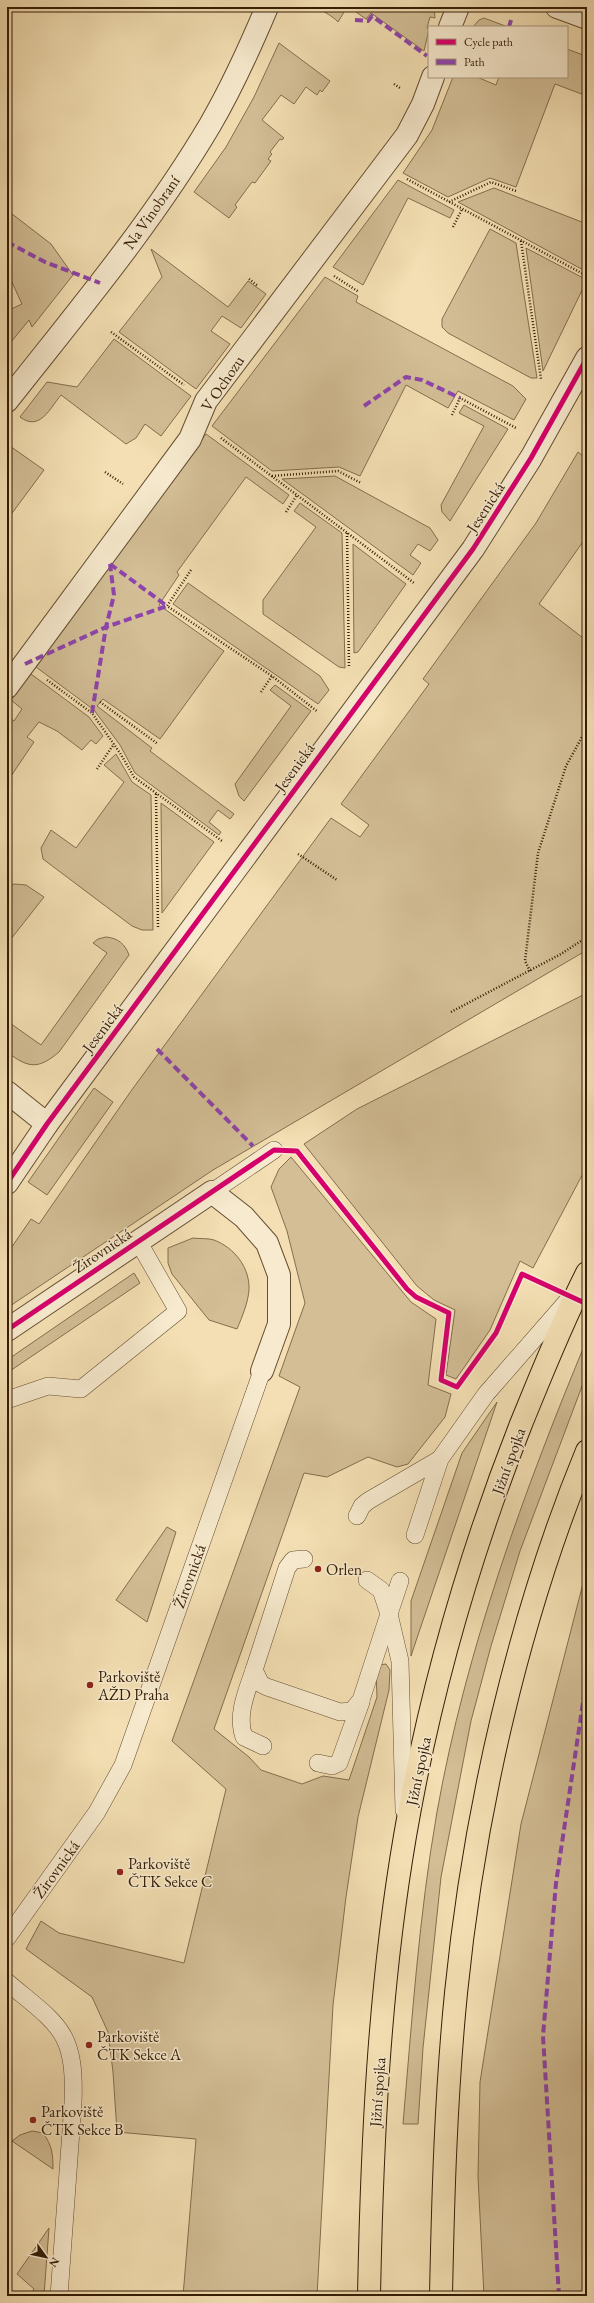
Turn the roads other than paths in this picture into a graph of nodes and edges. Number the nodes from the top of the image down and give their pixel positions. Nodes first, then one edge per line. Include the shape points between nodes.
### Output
1 (267, 7) edge
2 (458, 7) edge
3 (557, 7) edge
4 (587, 18) edge
5 (450, 26) edge
6 (433, 78) edge
7 (587, 358) edge
8 (7, 401) edge
9 (7, 687) edge
10 (7, 1092) edge
11 (47, 1124) junction
12 (274, 1150) road end
13 (7, 1183) edge
14 (212, 1192) junction
15 (138, 1241) junction
16 (583, 1280) edge
17 (7, 1330) edge
18 (262, 1372) joint
19 (7, 1400) edge
20 (587, 1451) edge
21 (440, 1459) junction
22 (357, 1516) dead end
23 (415, 1535) dead end
24 (304, 1559) dead end
25 (367, 1580) dead end
26 (400, 1581) dead end
27 (389, 1614) junction
28 (254, 1670) junction
29 (361, 1700) junction
30 (263, 1746) dead end
31 (318, 1763) dead end
32 (405, 1837) junction
33 (7, 1938) edge
34 (7, 1982) edge
35 (59, 2296) edge
36 (368, 2296) edge
37 (441, 2296) edge

1 - 8 street, Na Vinobraní via 211,124 155,209
2 - 5 street
3 - 4 street
6 - 9 street, V Ochozu via 407,135 206,401 190,439
7 - 11 street, Jesenická via 531,458 473,549
10 - 11 street
11 - 13 street, Jesenická
12 - 14 lane
14 - 15 street, Žirovnická
14 - 18 street, Žirovnická via 244,1217 267,1243 279,1275 279,1324
15 - 17 street, Žirovnická
15 - 19 lane via 178,1311 81,1389 48,1386
16 - 21 lane via 486,1394
16 - 32 highway, Jižní spojka via 508,1458 474,1556 446,1649
18 - 33 lane, Žirovnická via 123,1765 98,1812
20 - 37 highway via 548,1559 519,1655 480,1822 455,2000 444,2159
21 - 22 lane via 368,1501
21 - 23 lane
24 - 28 lane via 293,1560 287,1568
25 - 27 lane via 381,1590
26 - 27 lane
27 - 29 lane
27 - 32 lane via 400,1661
28 - 29 lane via 261,1684 267,1687 340,1712 352,1711
28 - 30 lane via 242,1708 241,1727 244,1737
29 - 31 lane via 339,1763 332,1766
32 - 36 highway, Jižní spojka via 380,2037 372,2160
34 - 35 lane via 55,2023 66,2038 71,2053 74,2075 73,2102

